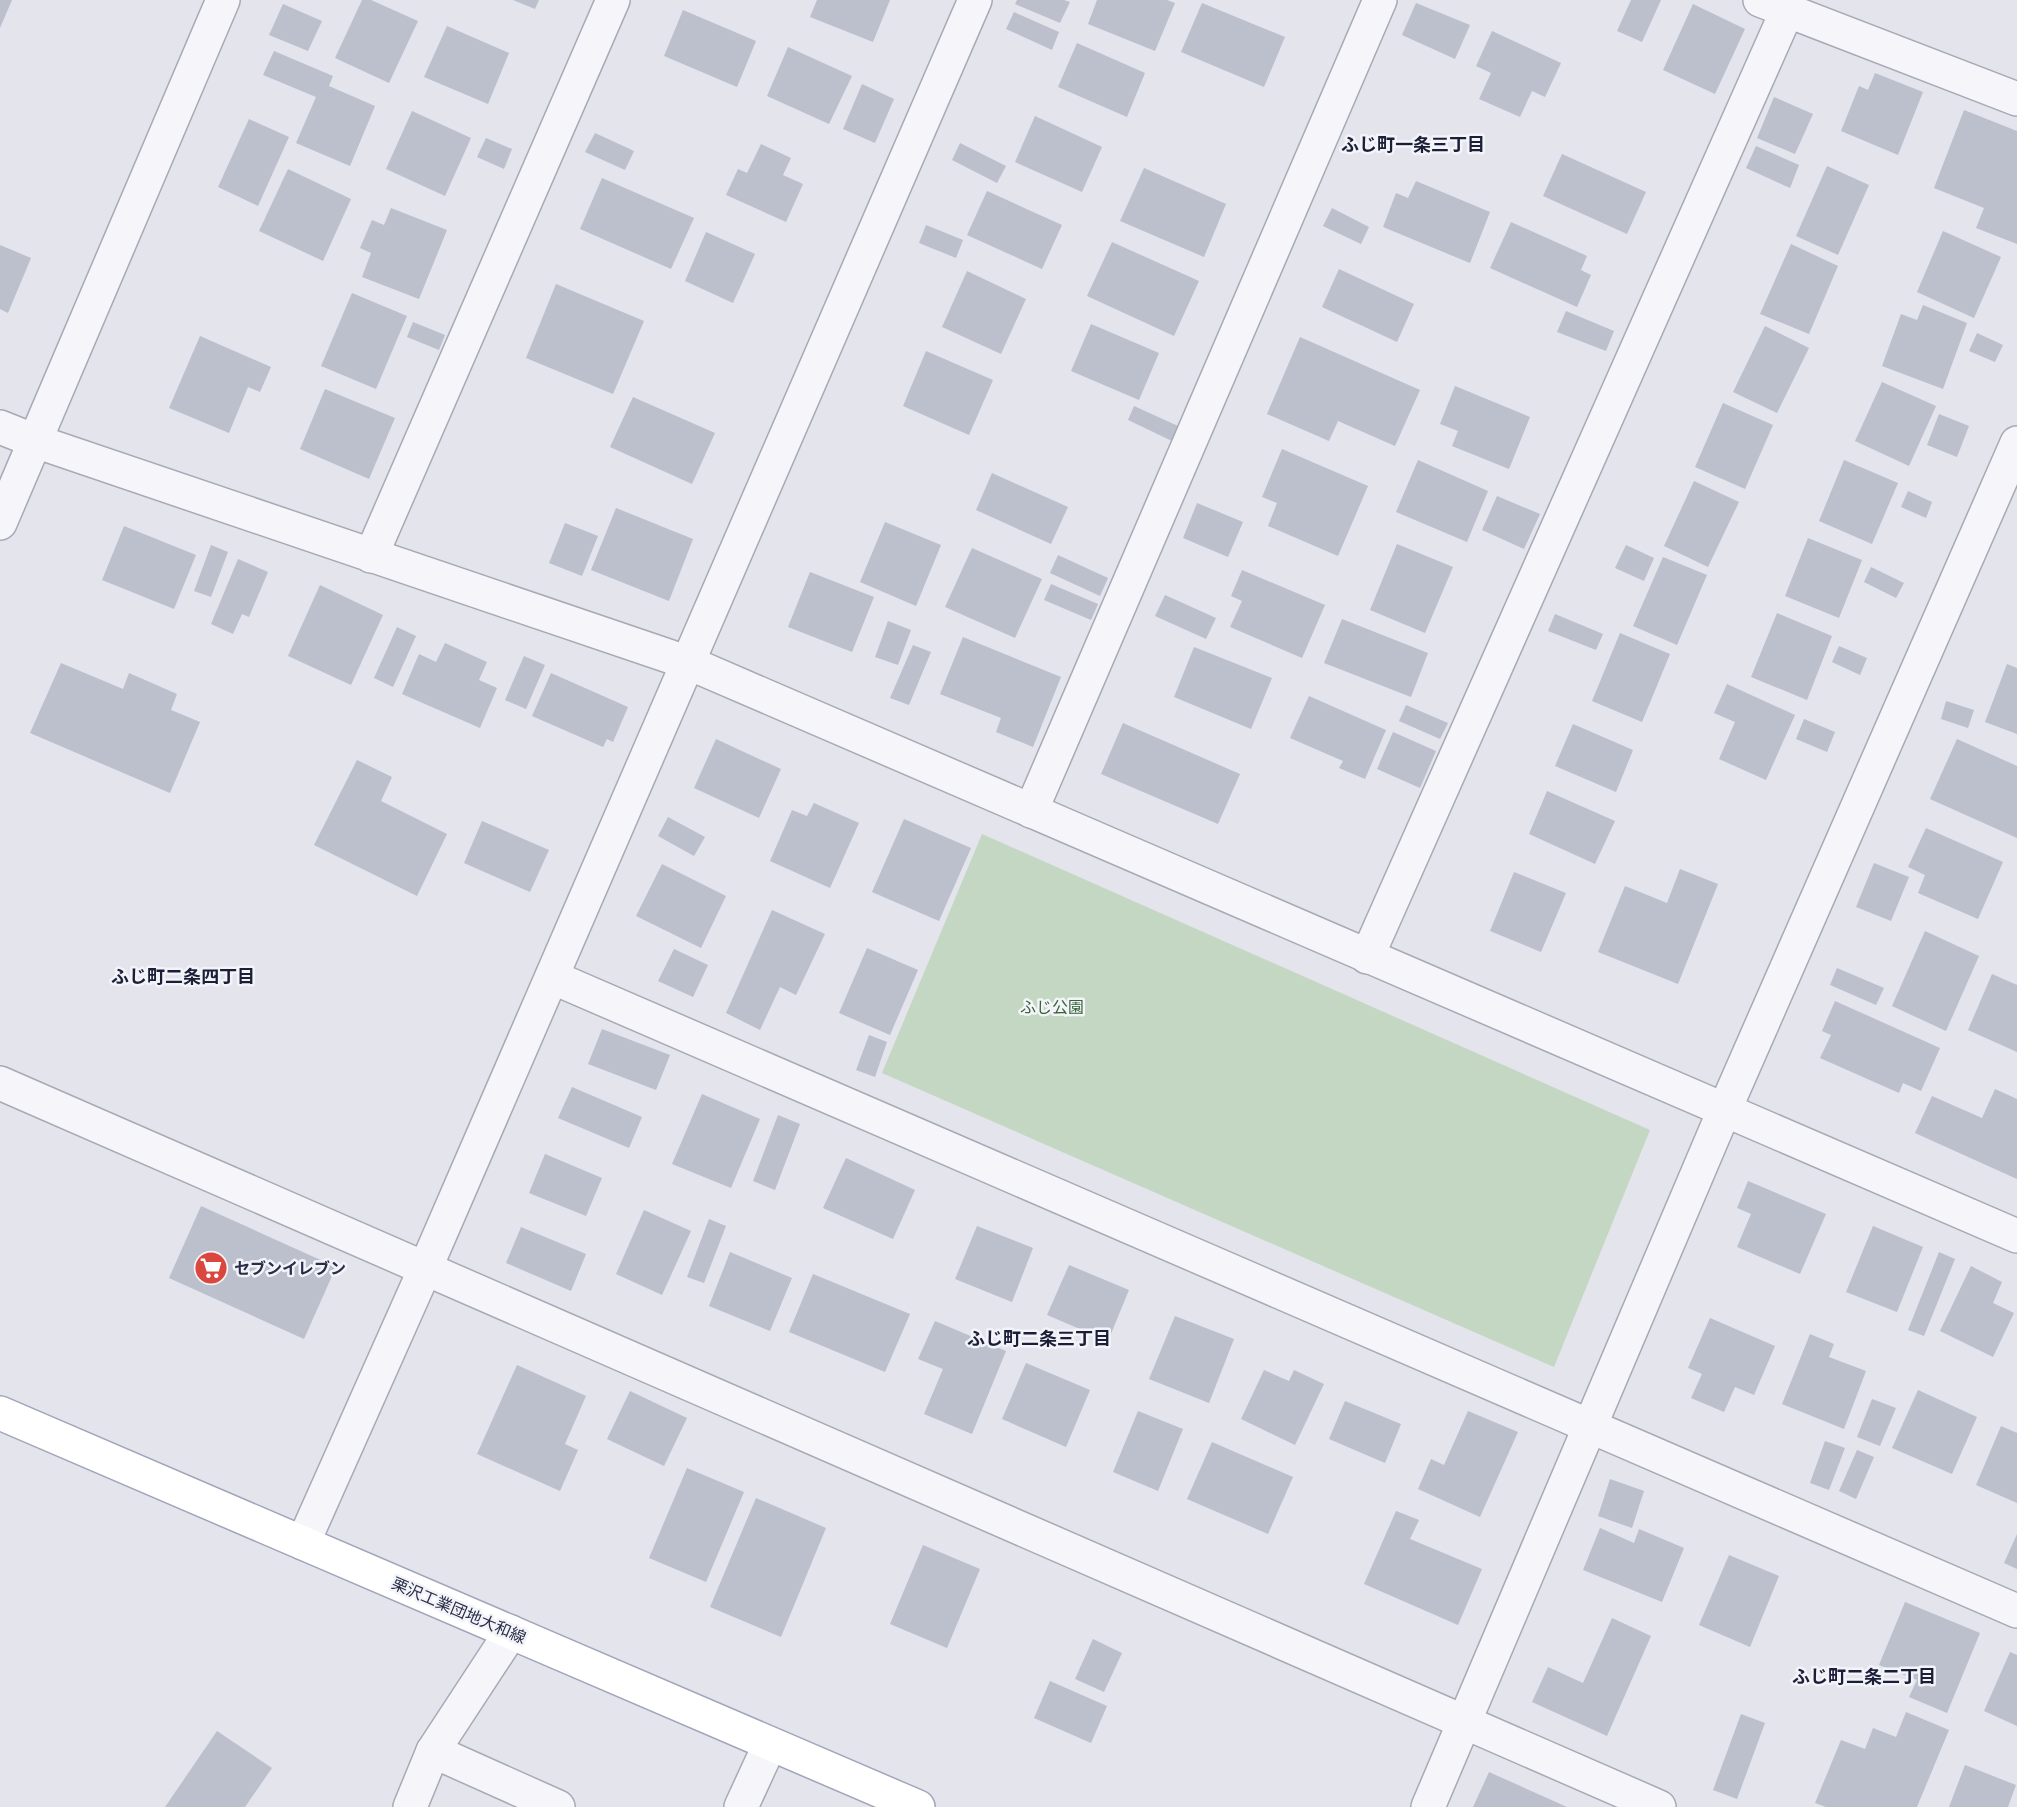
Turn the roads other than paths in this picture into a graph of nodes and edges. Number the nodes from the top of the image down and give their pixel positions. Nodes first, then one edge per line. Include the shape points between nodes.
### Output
1 (223, 0) edge
2 (613, 0) edge
3 (975, 0) edge
4 (1380, 0) edge
5 (1773, 5) edge
6 (2017, 99) edge
7 (0, 427) edge
8 (35, 441) junction
9 (2017, 443) edge
10 (0, 523) edge
11 (371, 556) junction
12 (689, 663) junction
13 (1031, 811) junction
14 (1367, 957) junction
15 (552, 977) junction
16 (0, 1083) edge
17 (1724, 1111) junction
18 (2017, 1236) edge
19 (425, 1269) junction
20 (0, 1413) edge
21 (1589, 1426) junction
22 (303, 1543) junction
23 (2017, 1611) edge
24 (511, 1632) junction
25 (1464, 1722) junction
26 (770, 1744) junction
27 (433, 1751) junction
28 (901, 1804) edge
29 (410, 1807) edge
30 (558, 1807) edge
31 (741, 1807) edge
32 (1428, 1807) edge
33 (1659, 1807) edge

1 - 8 street
2 - 11 street
3 - 12 street
4 - 13 street
5 - 6 street
5 - 14 street
7 - 8 street
8 - 10 street
8 - 11 street
9 - 17 street
11 - 12 street
12 - 13 street
12 - 15 street
13 - 14 street
14 - 17 street
15 - 19 street
15 - 21 street
16 - 19 street
17 - 18 street
17 - 21 street
19 - 22 street
19 - 25 street
20 - 22 main road, 栗沢工業団地大和線
21 - 23 street
21 - 25 street
22 - 24 main road, 栗沢工業団地大和線
24 - 26 main road, 栗沢工業団地大和線
24 - 27 street
25 - 32 street
25 - 33 street
26 - 28 main road, 栗沢工業団地大和線
26 - 31 street
27 - 29 street
27 - 30 street

